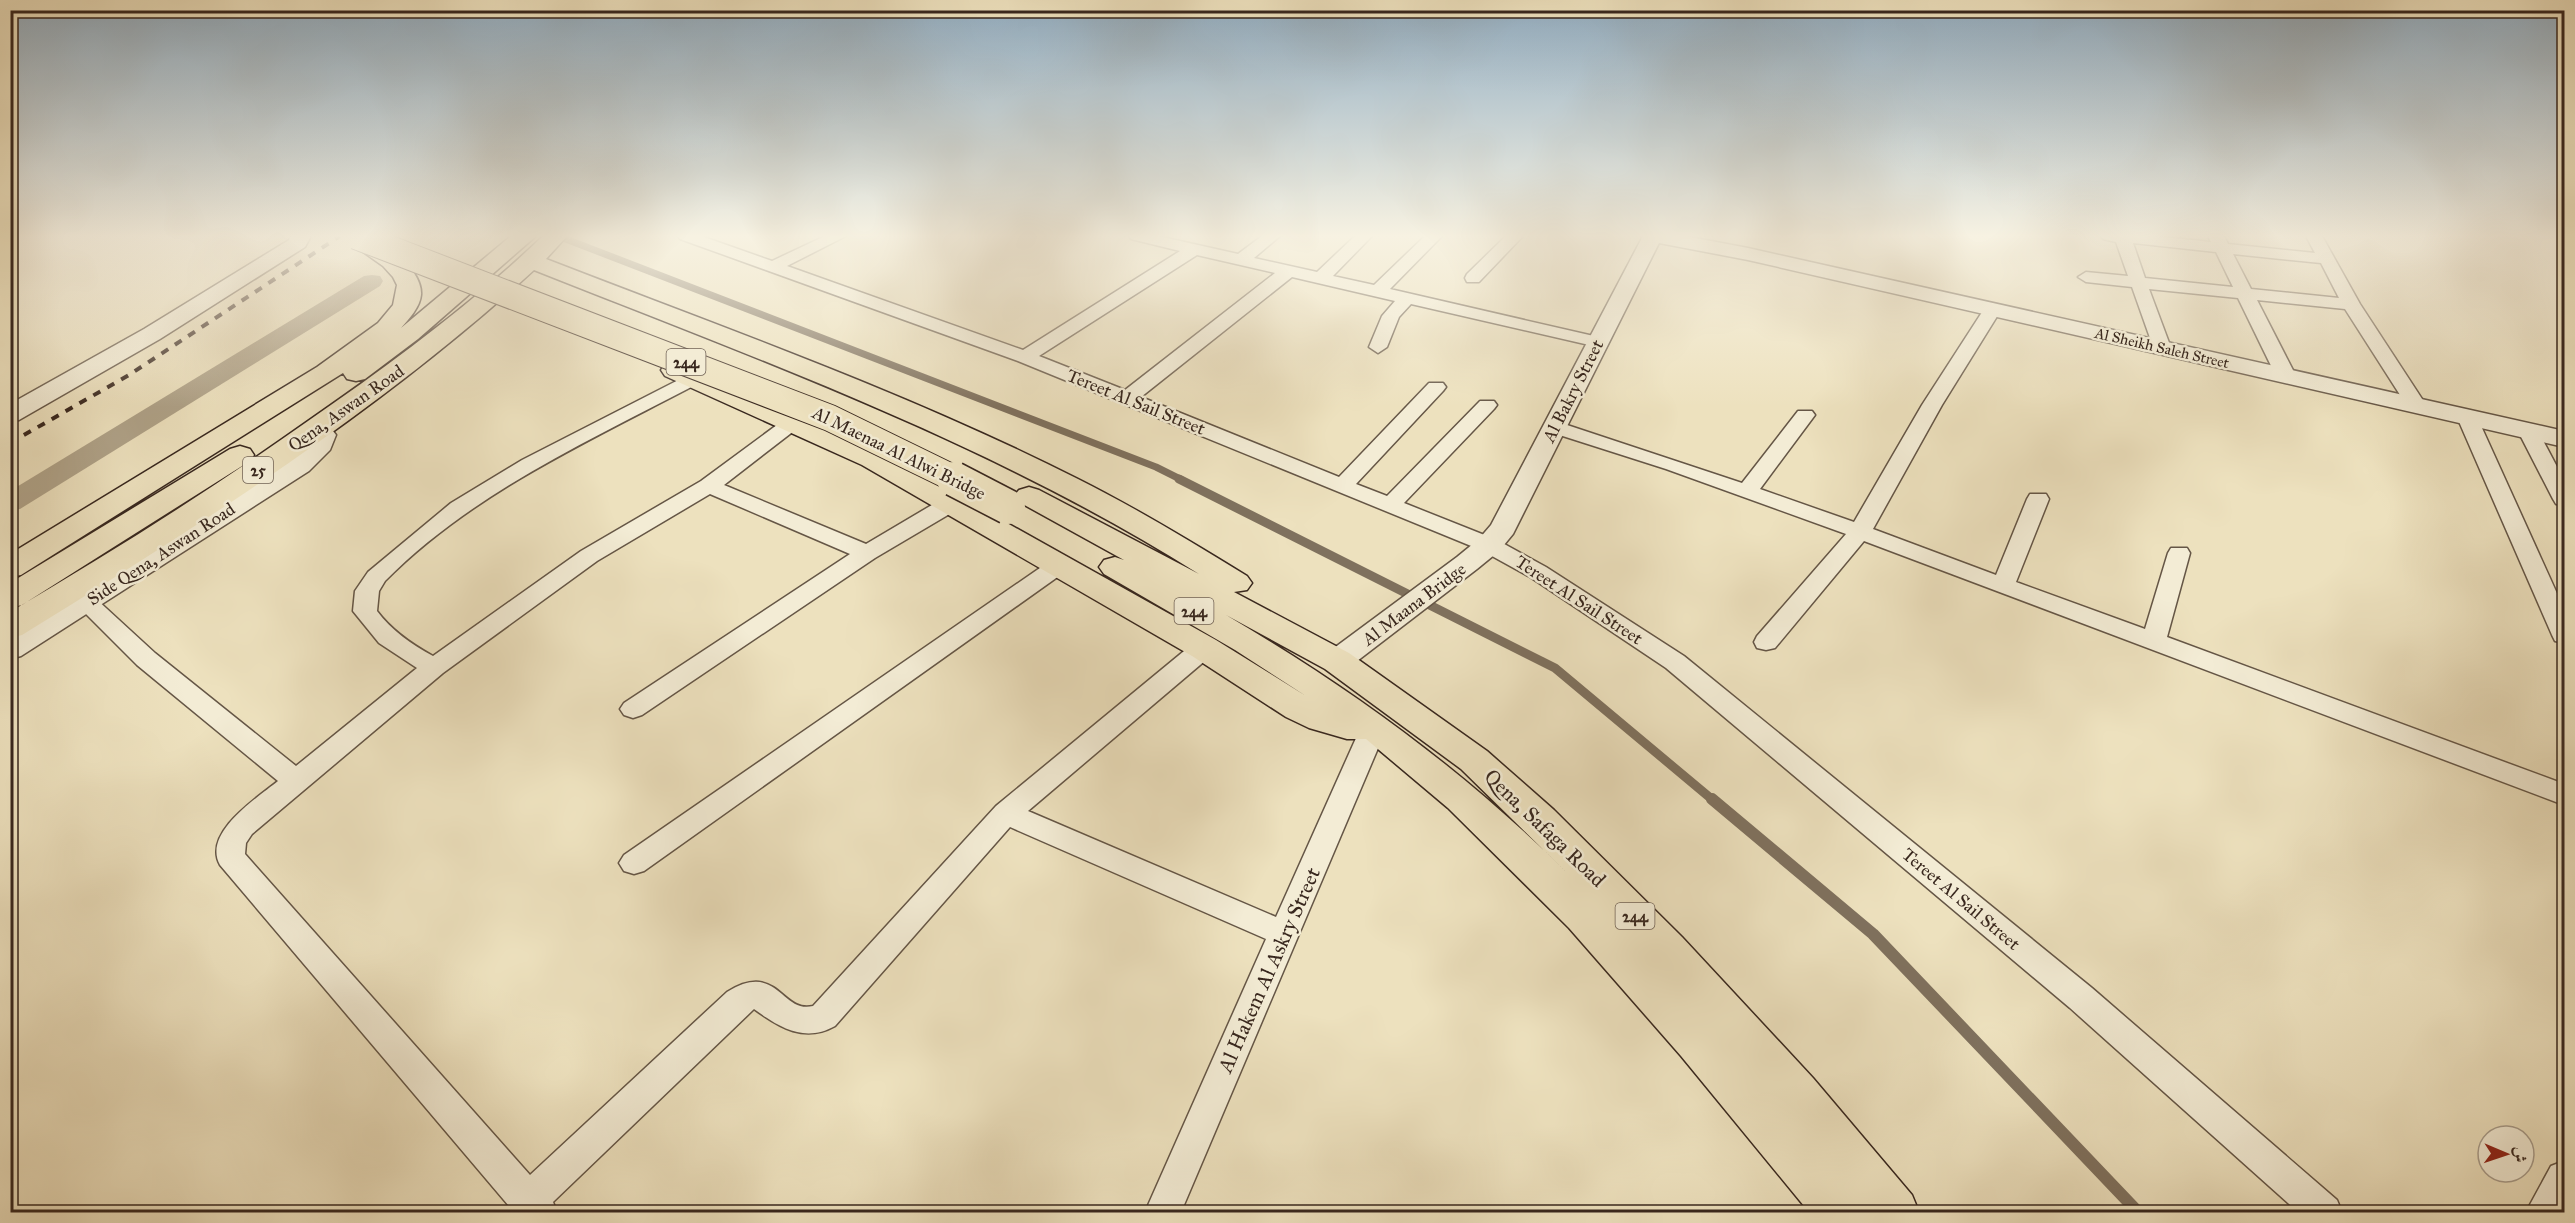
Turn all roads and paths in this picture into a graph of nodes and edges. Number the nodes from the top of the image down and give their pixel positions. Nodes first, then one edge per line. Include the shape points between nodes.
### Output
1 (219, 293) edge
2 (409, 293) edge
3 (477, 293) edge
4 (478, 293) edge
5 (485, 293) edge
6 (505, 293) edge
7 (556, 293) edge
8 (632, 293) edge
9 (845, 293) edge
10 (1117, 293) edge
11 (1260, 293) edge
12 (1376, 293) edge
13 (1623, 293) edge
14 (1923, 293) edge
15 (2143, 293) edge
16 (2236, 293) edge
17 (2345, 293) edge
18 (2245, 294) junction
19 (1405, 300) junction
20 (2351, 304) junction
21 (1992, 310) junction
22 (1598, 342) junction
23 (1378, 347) dead end
24 (2162, 348) junction
25 (1025, 357) junction
26 (2286, 376) junction
27 (694, 378) junction
28 (1436, 387) dead end
29 (1126, 398) junction
30 (1487, 405) dead end
31 (2416, 405) junction
32 (10, 415) edge
33 (1805, 415) dead end
34 (2467, 417) junction
35 (792, 423) junction
36 (1554, 427) junction
37 (318, 428) junction
38 (2528, 431) junction
39 (2565, 440) edge
40 (1342, 485) junction
41 (709, 486) junction
42 (1747, 491) junction
43 (2038, 499) dead end
44 (2565, 500) edge
45 (1018, 501) junction
46 (950, 504) junction
47 (1390, 505) junction
48 (1860, 532) junction
49 (867, 553) junction
50 (1478, 554) junction
51 (2179, 554) dead end
52 (1058, 566) junction
53 (10, 568) edge
54 (2003, 585) junction
55 (10, 598) edge
56 (86, 602) junction
57 (10, 627) edge
58 (2565, 635) edge
59 (1766, 642) dead end
60 (2153, 642) junction
61 (1204, 648) junction
62 (10, 649) edge
63 (1337, 661) junction
64 (434, 667) junction
65 (633, 709) dead end
66 (1374, 727) junction
67 (295, 780) junction
68 (2565, 795) edge
69 (1006, 813) junction
70 (634, 863) dead end
71 (1285, 934) junction
72 (2565, 1178) edge
73 (533, 1207) edge
74 (1163, 1212) edge
75 (1839, 1212) edge
76 (1894, 1212) edge
77 (2324, 1212) edge
78 (2544, 1212) edge

1 - 32 street
2 - 53 highway, bridge via 400,313 362,349 123,502
3 - 55 highway, Qena, Aswan Road / 25 via 252,447
4 - 37 highway, Qena, Aswan Road / 25 via 409,363
5 - 27 highway
6 - 45 highway, Al Maenaa Al Alwi Bridge / 244, bridge via 830,417
7 - 45 highway, Al Maenaa Al Alwi Bridge / 244 via 831,398 929,442
8 - 63 highway via 1015,457 1229,578 1275,609
9 - 25 street, Tereet Al Sail Street
10 - 25 street
11 - 29 street
12 - 19 street
13 - 22 street, Al Bakry Street
14 - 21 street, Al Sheikh Saleh Street
15 - 24 street
16 - 18 street
17 - 20 street
18 - 20 street
18 - 26 street
19 - 22 street
19 - 23 street via 1391,316
20 - 31 street
21 - 24 street, Al Sheikh Saleh Street
21 - 48 street via 1915,433
22 - 36 street, Al Bakry Street
24 - 26 street, Al Sheikh Saleh Street
25 - 29 street, Tereet Al Sail Street
26 - 31 street, Al Sheikh Saleh Street
27 - 35 highway
27 - 64 street via 529,464 459,508 376,577 368,591 365,611 374,626 392,643
28 - 40 street
29 - 40 street, Tereet Al Sail Street
30 - 47 street
31 - 34 street, Al Sheikh Saleh Street
33 - 42 street
34 - 38 street, Al Sheikh Saleh Street
34 - 58 street
35 - 41 street
35 - 46 highway via 872,459
36 - 42 street
36 - 50 street, Al Bakry Street via 1503,528
37 - 56 street, Side Qena, Aswan Road via 323,435 321,445 300,465
37 - 57 highway, Qena, Aswan Road / 25 via 168,530
38 - 39 street, Al Sheikh Saleh Street
38 - 44 street
40 - 47 street, Tereet Al Sail Street
41 - 49 street
41 - 64 street via 589,556
42 - 48 street
43 - 54 street
45 - 63 highway, Al Maenaa Al Alwi Bridge / 244
45 - 66 highway, Al Maenaa Al Alwi Bridge / 244 via 1263,651
46 - 49 street
46 - 52 highway
47 - 50 street, Tereet Al Sail Street
48 - 54 street
48 - 59 street
49 - 65 street
50 - 63 street, Al Maana Bridge
50 - 77 street, Tereet Al Sail Street via 1538,572 1675,662 2081,998
51 - 60 street
52 - 61 highway
52 - 70 street
54 - 60 street
56 - 62 street, Side Qena, Aswan Road
56 - 67 street via 146,659
60 - 68 street
61 - 66 highway via 1322,719 1347,726
61 - 69 street
63 - 76 highway, Qena, Safaga Road / 244 via 1474,760 1540,819 1730,1018
64 - 67 street
66 - 71 street, Al Hakem Al Askry Street
66 - 75 highway, Qena, Safaga Road / 244 via 1482,815 1585,915 1639,973
67 - 73 street via 242,826 232,843 230,857
69 - 71 street
69 - 73 street via 817,1022 796,1019 758,994 738,1002
71 - 74 street, Al Hakem Al Askry Street
72 - 78 street

